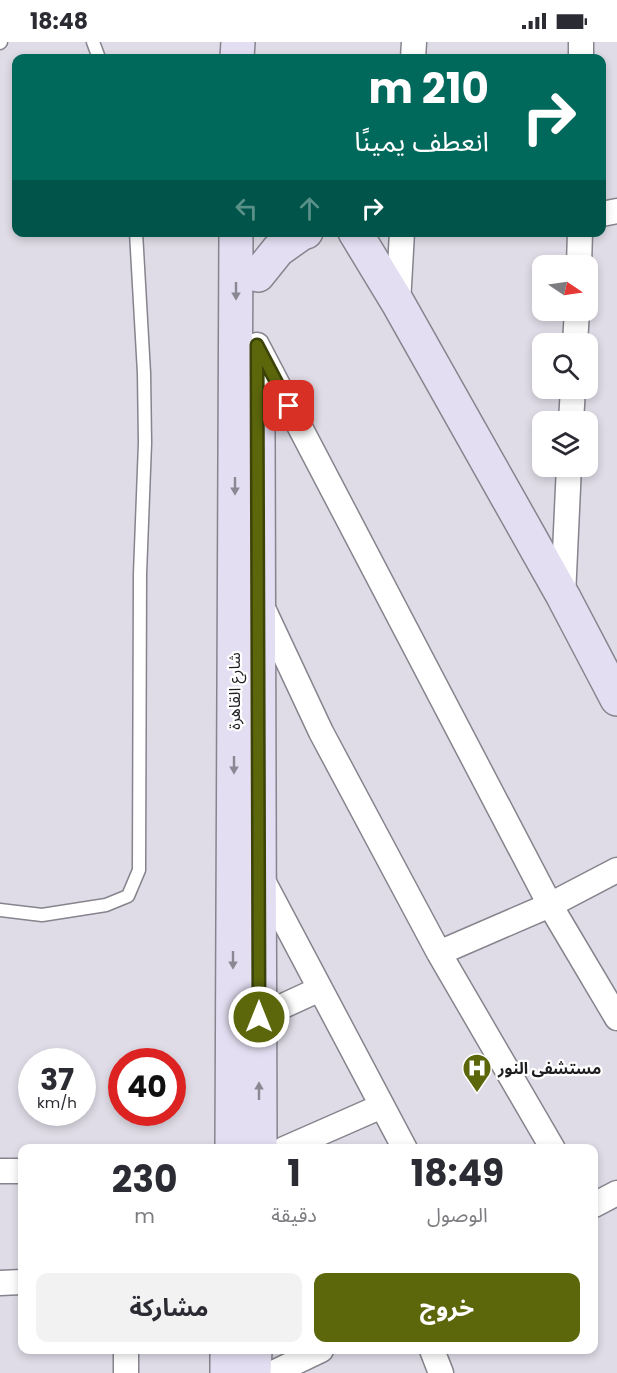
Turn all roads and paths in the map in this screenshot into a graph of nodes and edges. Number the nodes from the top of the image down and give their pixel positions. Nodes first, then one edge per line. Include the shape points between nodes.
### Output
1 (136, 237) edge
2 (236, 237) edge
3 (258, 237) edge
4 (296, 237) edge
5 (354, 237) edge
6 (402, 237) edge
7 (580, 237) edge
8 (579, 255) edge
9 (258, 275) junction
10 (398, 303) junction
11 (257, 345) junction
12 (568, 477) edge
13 (563, 596) junction
14 (259, 600) junction
15 (617, 699) edge
16 (617, 870) edge
17 (259, 872) junction
18 (550, 905) junction
19 (0, 910) edge
20 (439, 953) junction
21 (320, 989) junction
22 (259, 1017) junction
23 (617, 1018) edge
24 (382, 1106) junction
25 (232, 1144) edge
26 (260, 1144) edge
27 (295, 1144) edge
28 (402, 1144) edge
29 (550, 1144) edge
30 (0, 1171) edge
31 (18, 1171) edge
32 (617, 1193) edge
33 (598, 1203) edge
34 (18, 1282) edge
35 (0, 1283) edge
36 (126, 1354) edge
37 (227, 1354) edge
38 (255, 1354) edge
39 (313, 1354) edge
40 (434, 1354) edge
41 (126, 1373) edge
42 (228, 1373) edge
43 (254, 1373) edge
44 (273, 1373) edge
45 (441, 1373) edge

1 - 19 lane via 145,443 140,574 139,870 128,896 106,905 42,915
2 -> 25 street, شارع القاهرة
3 - 9 street, شارع القاهرة
4 - 9 street via 278,250
5 - 10 street
6 - 10 street
7 - 8 street
9 - 11 street, شارع القاهرة
10 - 13 street
11 - 14 street, شارع القاهرة
11 - 18 street
12 - 13 street
13 - 15 street
14 - 17 street, شارع القاهرة
14 - 20 street via 321,732
16 - 18 street
17 - 21 street
17 - 22 street, شارع القاهرة
18 - 20 street
18 - 23 street
20 - 29 street
21 - 22 street
21 - 24 street
26 -> 22 street, شارع القاهرة
24 - 27 street
24 - 28 street
30 - 31 street
32 - 33 street
34 - 35 street
36 - 41 street
37 - 42 street
38 - 43 street
39 - 44 street
40 - 45 street

